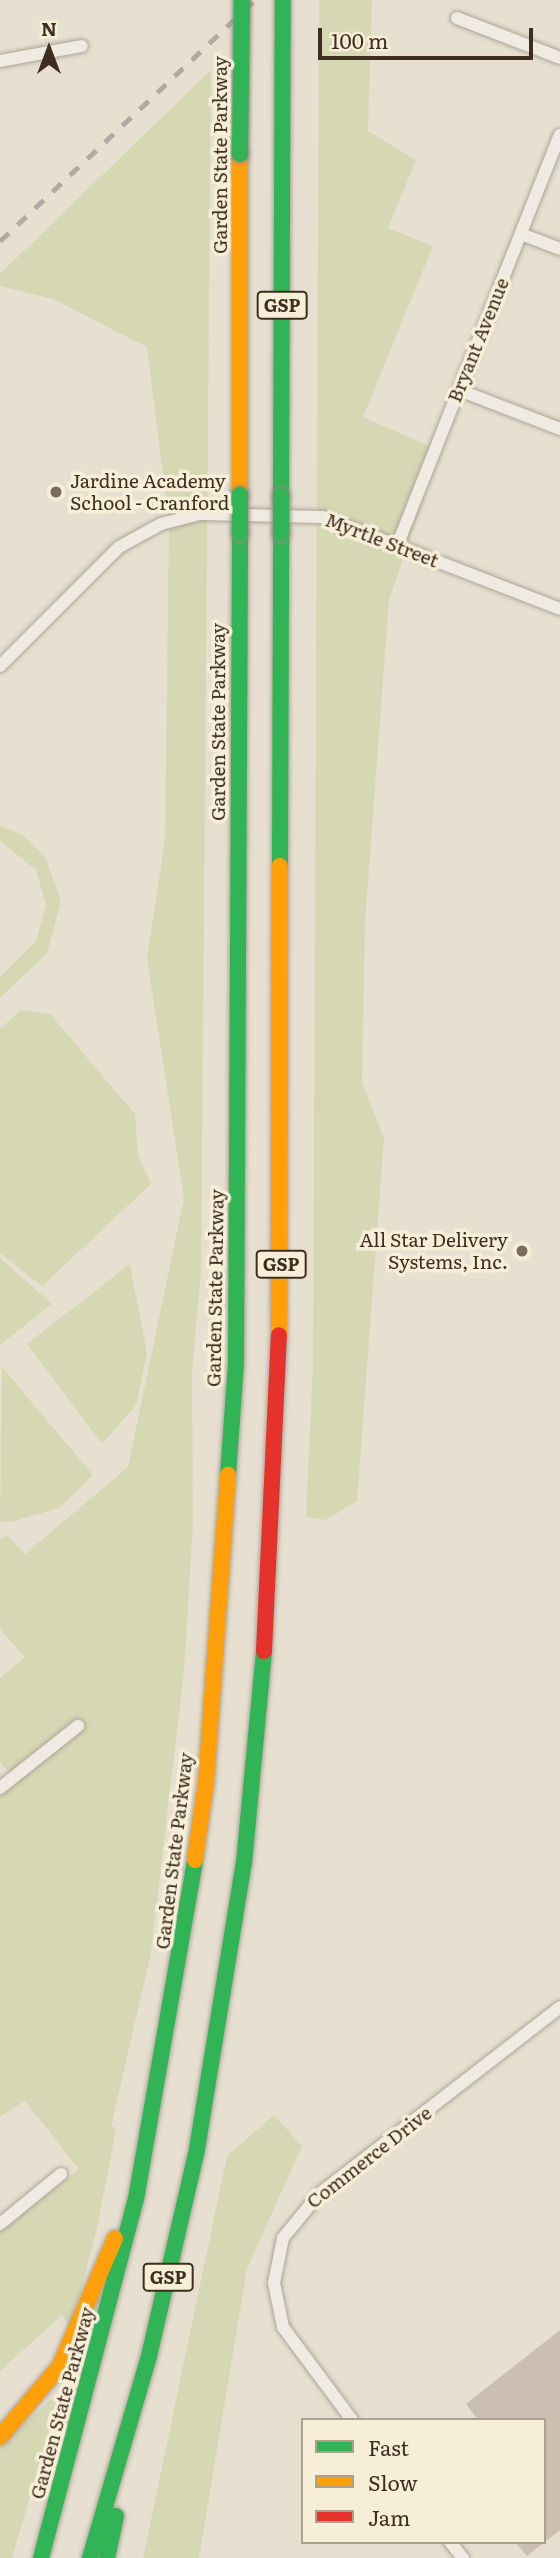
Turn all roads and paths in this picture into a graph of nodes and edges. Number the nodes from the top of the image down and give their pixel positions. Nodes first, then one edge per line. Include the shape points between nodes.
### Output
1 (242, 0) edge
2 (284, 0) edge
3 (457, 18) dead end
4 (82, 46) dead end
5 (560, 58) edge
6 (0, 61) edge
7 (560, 135) edge
8 (521, 234) junction
9 (560, 249) edge
10 (458, 390) junction
11 (560, 429) edge
12 (397, 545) junction
13 (560, 609) edge
14 (0, 666) edge
15 (78, 1726) dead end
16 (0, 1788) edge
17 (560, 2007) edge
18 (158, 2095) junction
19 (61, 2174) dead end
20 (0, 2224) edge
21 (162, 2304) junction
22 (351, 2418) edge
23 (0, 2437) edge
24 (452, 2544) edge
25 (41, 2558) edge
26 (90, 2558) edge
27 (107, 2558) edge
28 (463, 2558) edge

1 - 18 highway, Garden State Parkway / GSP, bridge via 238,1260 231,1470 206,1783
2 - 21 highway, GSP, bridge via 281,1284 269,1599 251,1811 229,1967
3 - 5 street
4 - 6 street
7 - 8 street, Bryant Avenue
8 - 9 street
8 - 10 street, Bryant Avenue
10 - 11 street
10 - 12 street, Bryant Avenue
12 - 13 street, Myrtle Street
12 - 14 street, Myrtle Street via 313,515 200,514 171,520 119,547
15 - 16 street
17 - 22 street, Commerce Drive via 319,2194 283,2238 274,2283 283,2327
18 - 23 highway via 117,2234 77,2332 51,2381
18 - 25 highway, Garden State Parkway / GSP via 99,2352
19 - 20 street
21 - 26 highway, GSP
21 - 27 highway
24 - 28 street

